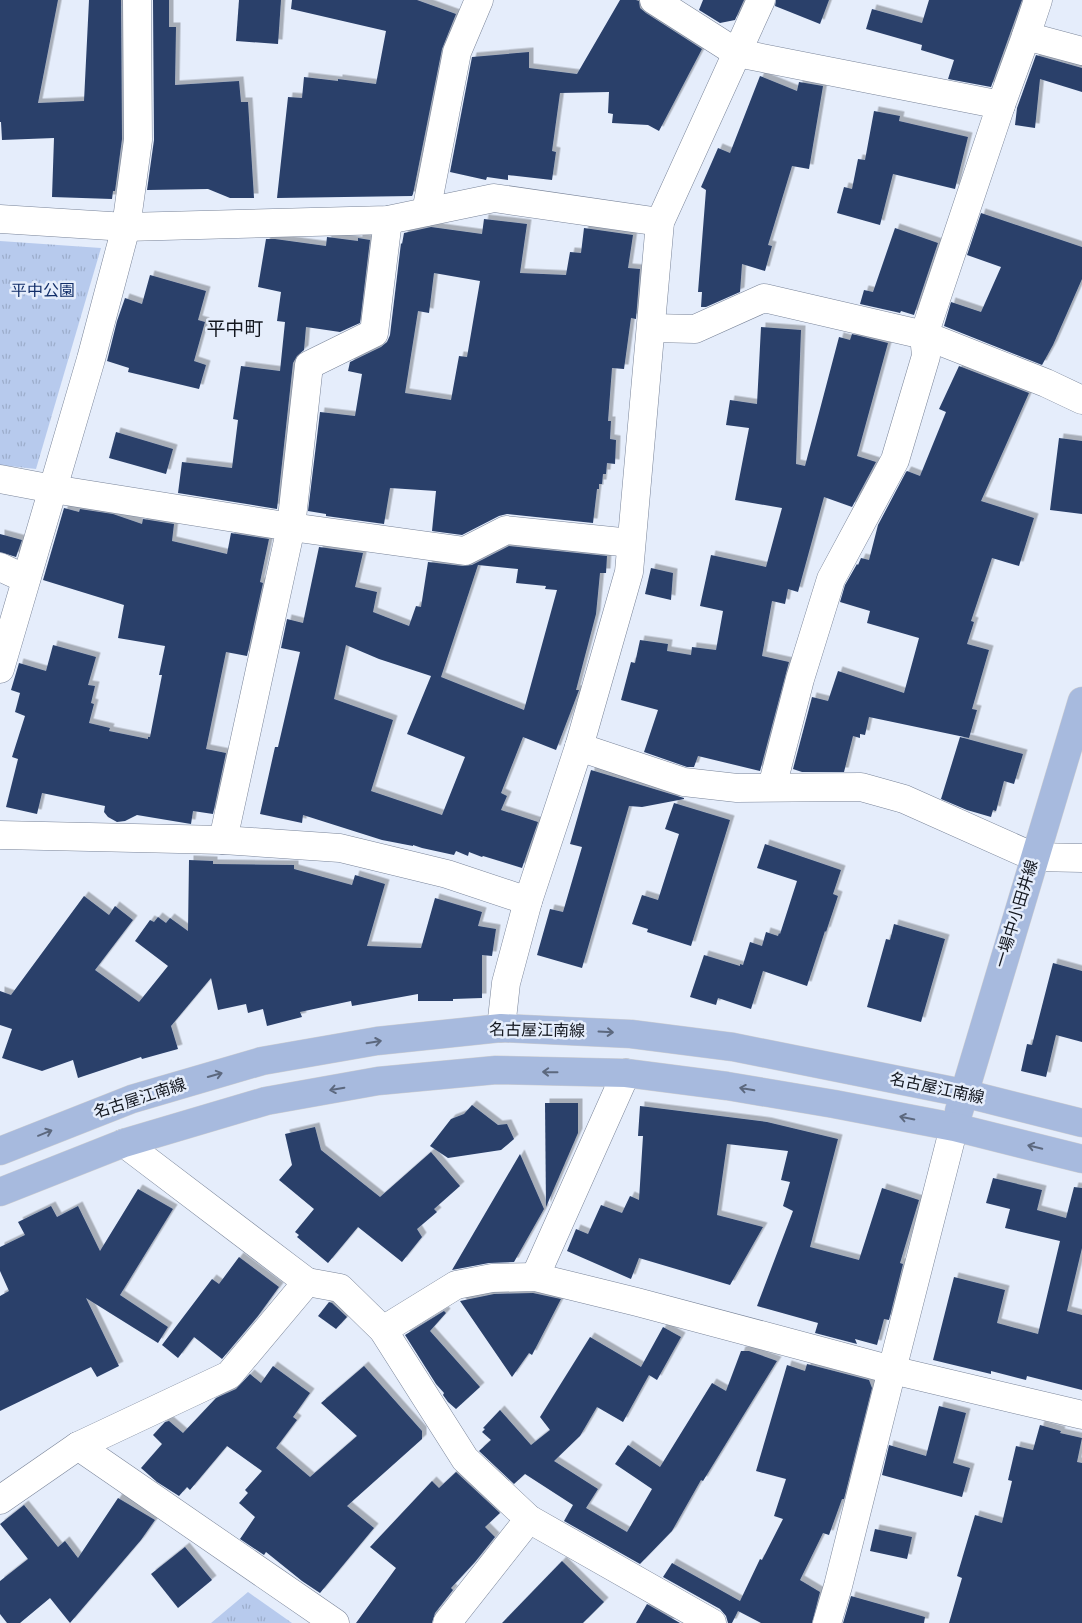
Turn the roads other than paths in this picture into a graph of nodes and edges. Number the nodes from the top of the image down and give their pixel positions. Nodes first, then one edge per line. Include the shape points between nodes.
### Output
1 (137, 0) edge
2 (479, 0) edge
3 (654, 0) edge
4 (761, 0) edge
5 (1038, 0) edge
6 (1026, 36) junction
7 (1082, 51) edge
8 (737, 54) junction
9 (1001, 105) junction
10 (426, 212) junction
11 (0, 219) edge
12 (388, 220) junction
13 (660, 222) junction
14 (126, 227) junction
15 (652, 328) junction
16 (924, 335) junction
17 (1082, 400) edge
18 (0, 479) edge
19 (53, 489) junction
20 (291, 527) junction
21 (631, 543) junction
22 (0, 567) edge
23 (26, 579) junction
24 (0, 669) edge
25 (1082, 701) edge
26 (580, 747) junction
27 (772, 787) junction
28 (0, 835) edge
29 (223, 840) junction
30 (1034, 857) junction
31 (1082, 858) edge
32 (528, 901) junction
33 (501, 1028) junction
34 (626, 1073) junction
35 (963, 1093) junction
36 (1082, 1123) edge
37 (954, 1127) junction
38 (124, 1143) junction
39 (0, 1151) edge
40 (1082, 1159) edge
41 (0, 1192) edge
42 (535, 1277) junction
43 (307, 1282) junction
44 (383, 1330) junction
45 (892, 1370) junction
46 (1082, 1415) edge
47 (78, 1446) junction
48 (0, 1500) edge
49 (529, 1519) junction
50 (335, 1623) edge
51 (447, 1623) edge
52 (712, 1623) edge
53 (827, 1623) edge

1 - 14 street via 138,140
2 - 10 street via 458,52
3 - 8 street
4 - 8 street
5 - 6 street
6 - 7 street
6 - 9 street
8 - 9 street
8 - 13 street
9 - 16 street
10 - 12 street
10 - 13 street via 494,198
11 - 14 street
12 - 14 street
12 - 20 street via 374,333 309,365
13 - 15 street
14 - 19 street
15 - 16 street via 695,328 764,298
15 - 21 street
16 - 17 street
16 - 27 street via 926,356 895,460 831,579 800,679
18 - 19 street
19 - 20 street
19 - 23 street
20 - 21 street via 466,551 506,530
20 - 29 street
21 - 26 street via 628,572
22 - 23 street
23 - 24 street
25 - 30 main road, 一場中小田井線
26 - 27 street via 684,782 737,788
26 - 32 street
27 - 30 street via 861,787 904,799
28 - 29 street
29 - 32 street via 340,848 448,874
30 - 31 street
30 - 35 main road, 一場中小田井線
32 - 33 street via 506,983
33 -> 35 main road, 名古屋江南線 via 631,1034 734,1047
39 -> 33 main road, 名古屋江南線 via 132,1099 262,1061 377,1041
37 -> 34 main road, 名古屋江南線 via 727,1086
34 -> 38 main road, 名古屋江南線 via 496,1070 378,1081 266,1101
34 - 42 street
35 - 36 main road, 名古屋江南線
35 - 37 main road, 一場中小田井線
40 -> 37 main road, 名古屋江南線
37 - 45 street
38 - 41 main road, 名古屋江南線
38 - 43 street
42 - 44 street via 492,1278 456,1284
42 - 45 street
43 - 44 street via 340,1288
43 - 47 street via 229,1376
44 - 49 street via 465,1460
45 - 46 street
45 - 53 street
47 - 48 street
47 - 50 street
49 - 51 street
49 - 52 street

